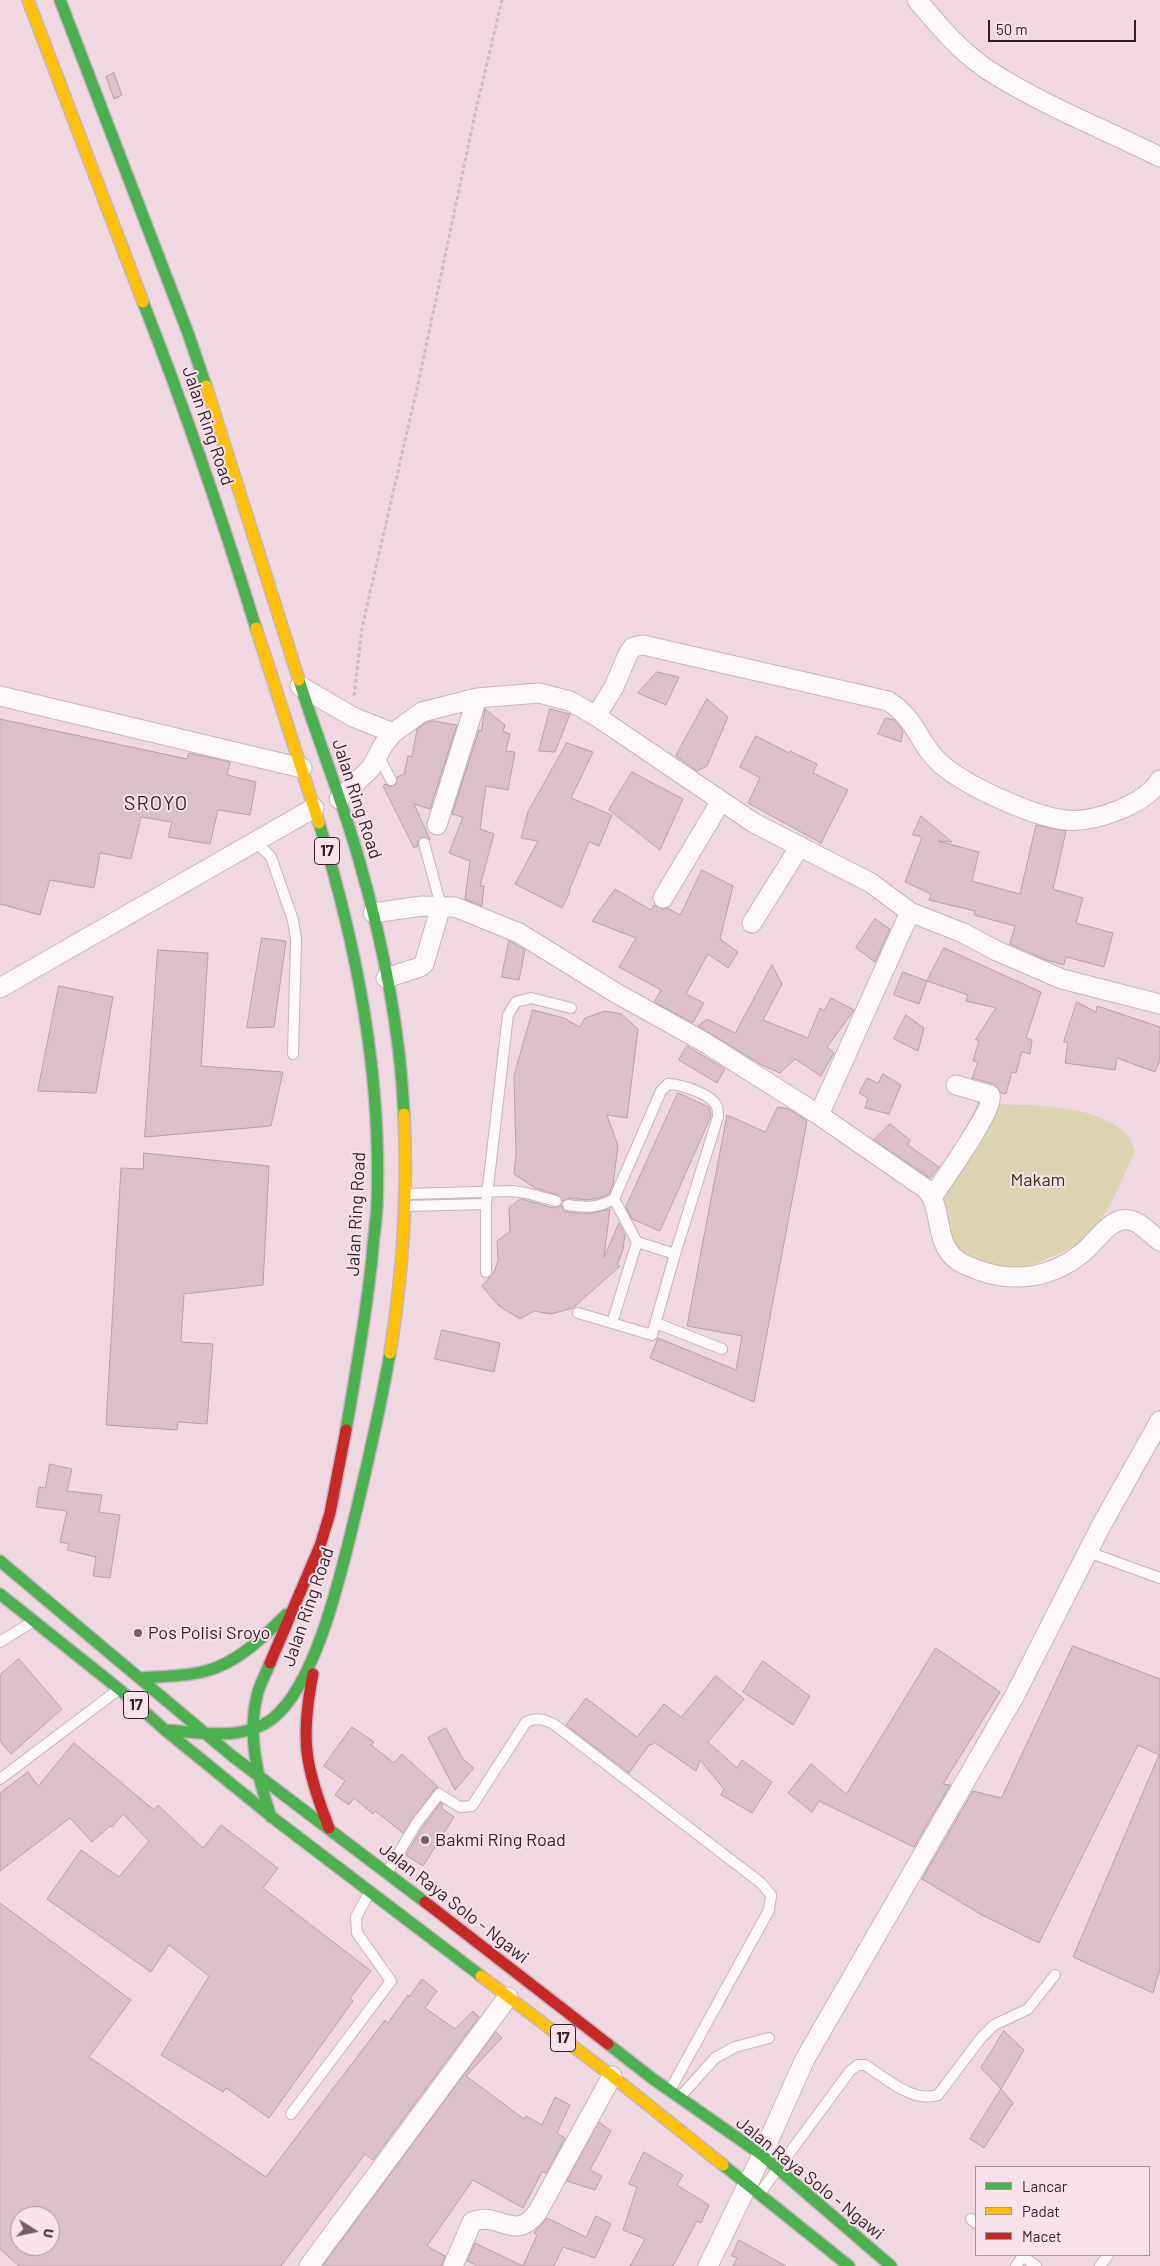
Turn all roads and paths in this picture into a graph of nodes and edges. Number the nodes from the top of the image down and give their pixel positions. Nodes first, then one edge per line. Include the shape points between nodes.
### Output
1 (28, 0) edge
2 (60, 0) edge
3 (502, 0) edge
4 (917, 0) edge
5 (1160, 157) edge
6 (236, 526) junction
7 (300, 686) junction
8 (0, 696) edge
9 (477, 698) junction
10 (596, 716) junction
11 (353, 717) junction
12 (393, 733) junction
13 (378, 755) junction
14 (302, 768) junction
15 (391, 780) dead end
16 (1160, 780) edge
17 (340, 799) junction
18 (721, 801) junction
19 (314, 808) junction
20 (437, 825) dead end
21 (256, 842) junction
22 (424, 843) dead end
23 (800, 846) junction
24 (663, 898) dead end
25 (441, 906) junction
26 (910, 912) junction
27 (373, 914) junction
28 (752, 923) dead end
29 (386, 978) junction
30 (0, 988) edge
31 (1160, 1004) edge
32 (571, 1008) dead end
33 (292, 1054) dead end
34 (956, 1085) dead end
35 (819, 1115) junction
36 (488, 1192) junction
37 (406, 1194) junction
38 (932, 1196) junction
39 (614, 1199) junction
40 (556, 1201) dead end
41 (486, 1204) junction
42 (568, 1205) dead end
43 (406, 1206) junction
44 (637, 1242) junction
45 (1160, 1242) edge
46 (675, 1254) junction
47 (486, 1272) dead end
48 (578, 1313) dead end
49 (612, 1323) junction
50 (656, 1323) junction
51 (722, 1349) dead end
52 (1160, 1420) edge
53 (1088, 1552) junction
54 (0, 1561) edge
55 (1160, 1578) edge
56 (0, 1594) edge
57 (296, 1606) junction
58 (32, 1622) junction
59 (319, 1640) junction
60 (0, 1642) edge
61 (141, 1678) junction
62 (119, 1689) junction
63 (254, 1729) junction
64 (165, 1730) junction
65 (203, 1733) junction
66 (260, 1776) junction
67 (0, 1779) edge
68 (271, 1817) junction
69 (329, 1828) junction
70 (387, 1872) junction
71 (369, 1893) junction
72 (1055, 1974) dead end
73 (508, 1997) junction
74 (769, 2038) dead end
75 (612, 2076) junction
76 (670, 2091) junction
77 (680, 2098) junction
78 (291, 2114) dead end
79 (762, 2156) junction
80 (776, 2170) junction
81 (754, 2188) junction
82 (1022, 2256) edge
83 (309, 2266) edge
84 (453, 2266) edge
85 (708, 2266) edge
86 (849, 2266) edge
87 (891, 2266) edge
88 (1016, 2266) edge
89 (1036, 2266) edge

1 - 6 highway, Jalan Ring Road / 17 via 163,352
2 - 6 highway, Jalan Ring Road / 17 via 194,349
3 - 11 path via 474,114 418,384 362,628
4 - 5 street via 960,48 985,68 1052,105
6 - 7 highway, Jalan Ring Road / 17
6 - 14 highway, Jalan Ring Road / 17 via 262,648
7 - 11 street
7 - 17 highway, Jalan Ring Road / 17
8 - 14 street
9 - 10 street via 539,693 570,701
9 - 12 street via 422,712
9 - 20 street
10 - 16 street via 614,687 628,654 634,647 643,645 888,701 908,717 942,766 994,796 1050,816 1066,820 1096,817 1150,793
10 - 18 street
11 - 12 street
12 - 13 street
13 - 15 lane
13 - 17 street via 371,768
14 - 19 highway, Jalan Ring Road / 17
17 - 27 highway, Jalan Ring Road / 17
18 - 23 street via 754,823
18 - 24 street
19 - 21 street
19 - 57 highway, Jalan Ring Road / 17 via 344,910 361,988 374,1083 377,1197 366,1313 339,1472 320,1546
21 - 30 street
21 - 33 lane via 271,856 293,920 296,940
22 - 25 lane
23 - 26 street via 870,883
23 - 28 street
25 - 27 street via 409,907
25 - 29 street via 424,964
25 - 35 street via 455,907 519,933 704,1042
26 - 31 street via 1062,979
26 - 35 street
27 - 29 highway, Jalan Ring Road / 17
29 - 37 highway, Jalan Ring Road / 17 via 402,1083
32 - 36 lane via 531,998 516,1002 508,1015
34 - 38 street via 990,1094 991,1102
35 - 38 street
36 - 37 lane
36 - 40 lane via 526,1193
36 - 41 lane
37 - 43 highway, Jalan Ring Road / 17
38 - 45 street via 941,1237 956,1260 1002,1276 1030,1277 1067,1263 1091,1246 1111,1224 1122,1220 1136,1222
39 - 42 lane via 587,1208
39 - 44 lane
39 - 46 lane via 661,1091 668,1084 678,1084 717,1105 718,1117
41 - 43 lane
41 - 47 lane
43 - 59 highway, Jalan Ring Road / 17 via 392,1338 378,1410 345,1554
44 - 46 lane
44 - 49 lane
46 - 50 lane
48 - 49 lane
49 - 50 lane via 652,1335
50 - 51 lane
52 - 53 street
53 - 55 lane
53 - 79 street via 1015,1695 805,2059
54 - 61 highway, Jalan Raya Solo - Ngawi / 17
56 - 58 highway, 17
57 - 61 highway, 17 via 234,1659 208,1671
57 - 63 highway, Jalan Ring Road / 17 via 257,1694 252,1712
58 - 60 lane
58 - 62 highway, 17
59 - 63 highway, Jalan Ring Road / 17 via 286,1707
59 - 69 highway, 17 via 309,1692 307,1758 313,1788
61 - 62 lane
61 - 65 highway, Jalan Raya Solo - Ngawi / 17
62 - 64 highway, 17
62 - 67 lane
63 - 65 highway, 17
63 - 66 highway, 17
64 - 65 highway, 17
64 - 68 highway, 17
65 - 66 highway, Jalan Raya Solo - Ngawi / 17
66 - 68 highway, 17 via 262,1794
66 - 69 highway, Jalan Raya Solo - Ngawi / 17
68 - 71 highway, 17
69 - 70 highway, Jalan Raya Solo - Ngawi / 17
70 - 76 highway, Jalan Raya Solo - Ngawi / 17
70 - 76 lane via 416,1824 440,1794 460,1807 472,1806 526,1722 535,1718 555,1725 762,1882 771,1895 769,1910
71 - 73 highway, 17
71 - 78 lane via 356,1917 357,1933 391,1981
72 - 80 lane via 1028,2009 994,2025 981,2038 938,2095 928,2098 915,2095 866,2065 858,2065 850,2071
73 - 75 highway, 17
73 - 83 street
74 - 77 lane via 735,2047 715,2058
75 - 81 highway, 17
75 - 84 street via 538,2213 523,2226 489,2219 472,2222
76 - 77 highway, Jalan Raya Solo - Ngawi / 17
77 - 79 highway, Jalan Raya Solo - Ngawi / 17
79 - 80 highway, Jalan Raya Solo - Ngawi / 17
79 - 81 street
80 - 81 lane
80 - 87 highway, Jalan Raya Solo - Ngawi / 17
81 - 85 street
81 - 86 highway, 17
82 - 88 lane
82 - 89 lane

